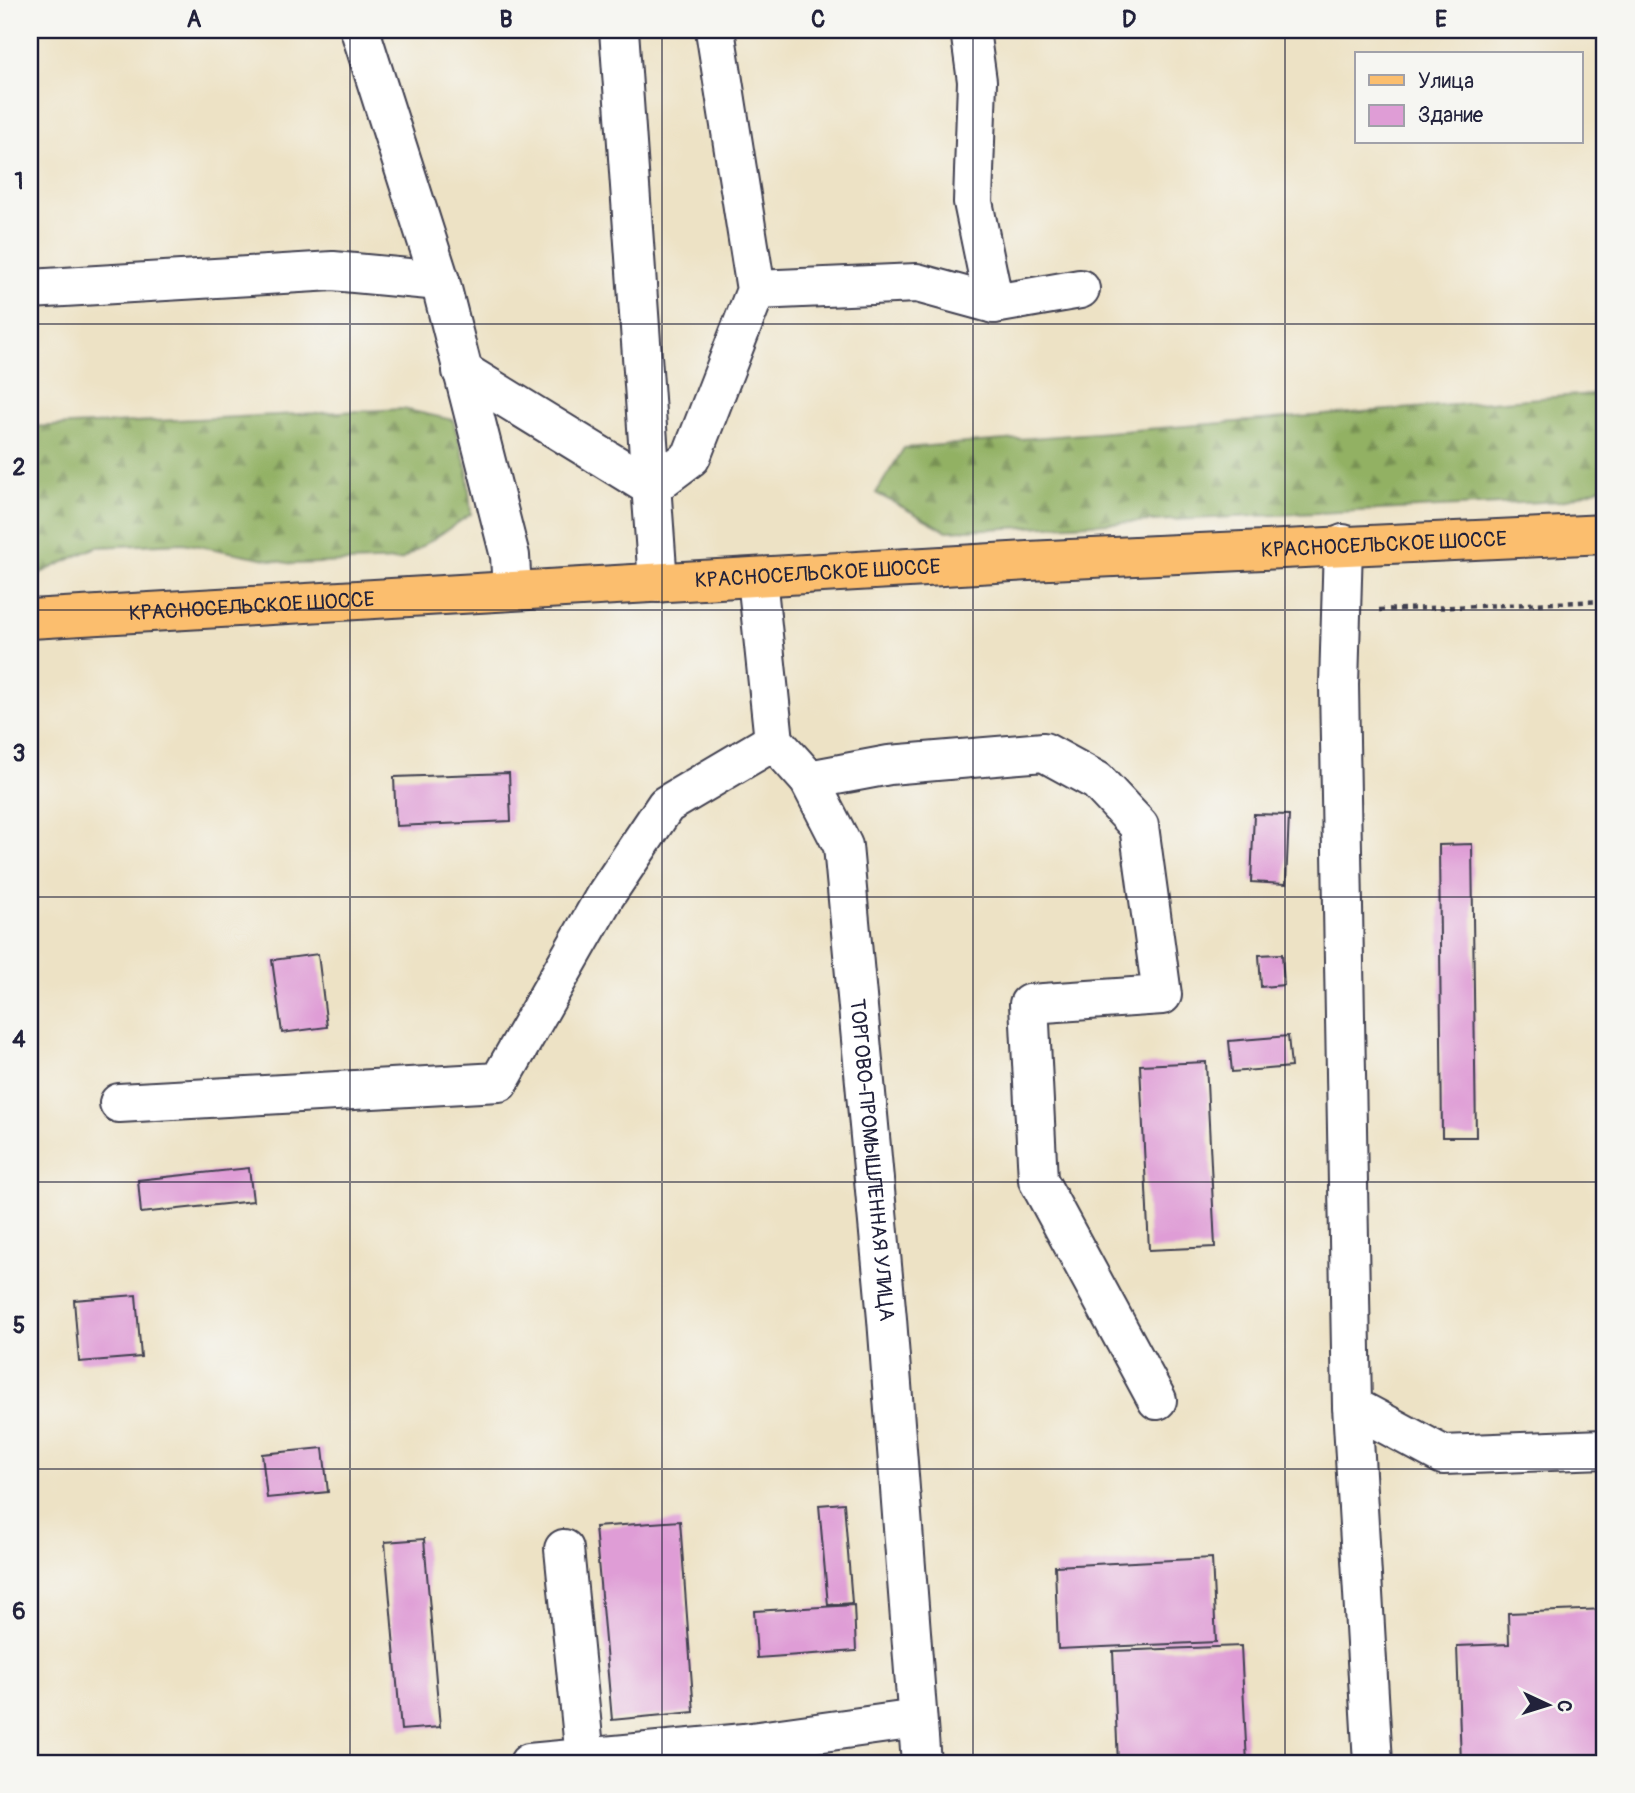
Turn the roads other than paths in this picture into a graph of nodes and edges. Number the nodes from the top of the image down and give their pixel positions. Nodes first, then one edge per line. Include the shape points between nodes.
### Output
1 (360, 30) edge
2 (619, 30) edge
3 (715, 30) edge
4 (970, 30) edge
5 (440, 281) junction
6 (30, 289) edge
7 (1080, 289) dead end
8 (756, 290) junction
9 (994, 304) junction
10 (462, 371) junction
11 (651, 487) junction
12 (1605, 534) edge
13 (1343, 544) junction
14 (757, 578) junction
15 (658, 583) junction
16 (512, 590) junction
17 (30, 619) edge
18 (775, 741) junction
19 (809, 780) junction
20 (119, 1103) dead end
21 (1157, 1400) dead end
22 (1352, 1406) junction
23 (1605, 1449) edge
24 (564, 1549) dead end
25 (917, 1719) junction
26 (745, 1753) edge
27 (585, 1758) junction
28 (529, 1763) edge
29 (921, 1763) edge
30 (1374, 1763) edge

1 - 5 street
2 - 11 street
3 - 8 street
4 - 9 street via 978,81 973,202
5 - 6 street via 333,271
5 - 10 street
7 - 9 street
8 - 9 street via 917,284
8 - 11 street via 691,457
10 - 11 street
10 - 16 street via 510,556
11 - 15 street
12 - 13 main road, КРАСНОСЕЛЬСКОЕ ШОССЕ
13 - 14 main road, КРАСНОСЕЛЬСКОЕ ШОССЕ
13 - 22 street via 1339,685
14 - 15 main road, КРАСНОСЕЛЬСКОЕ ШОССЕ
14 - 18 street
15 - 16 main road, КРАСНОСЕЛЬСКОЕ ШОССЕ
16 - 17 main road, КРАСНОСЕЛЬСКОЕ ШОССЕ
18 - 19 street, ТОРГОВО-ПРОМЫШЛЕННАЯ УЛИЦА
18 - 20 street via 666,805 605,896 499,1082
19 - 21 street via 889,765 1044,752 1097,781 1139,826 1162,995 1030,1004 1038,1180
19 - 25 street, ТОРГОВО-ПРОМЫШЛЕННАЯ УЛИЦА via 843,846 887,1319
22 - 23 street via 1443,1455
22 - 30 street
24 - 27 street
25 - 26 street
25 - 29 street, ТОРГОВО-ПРОМЫШЛЕННАЯ УЛИЦА
26 - 27 street
27 - 28 street

